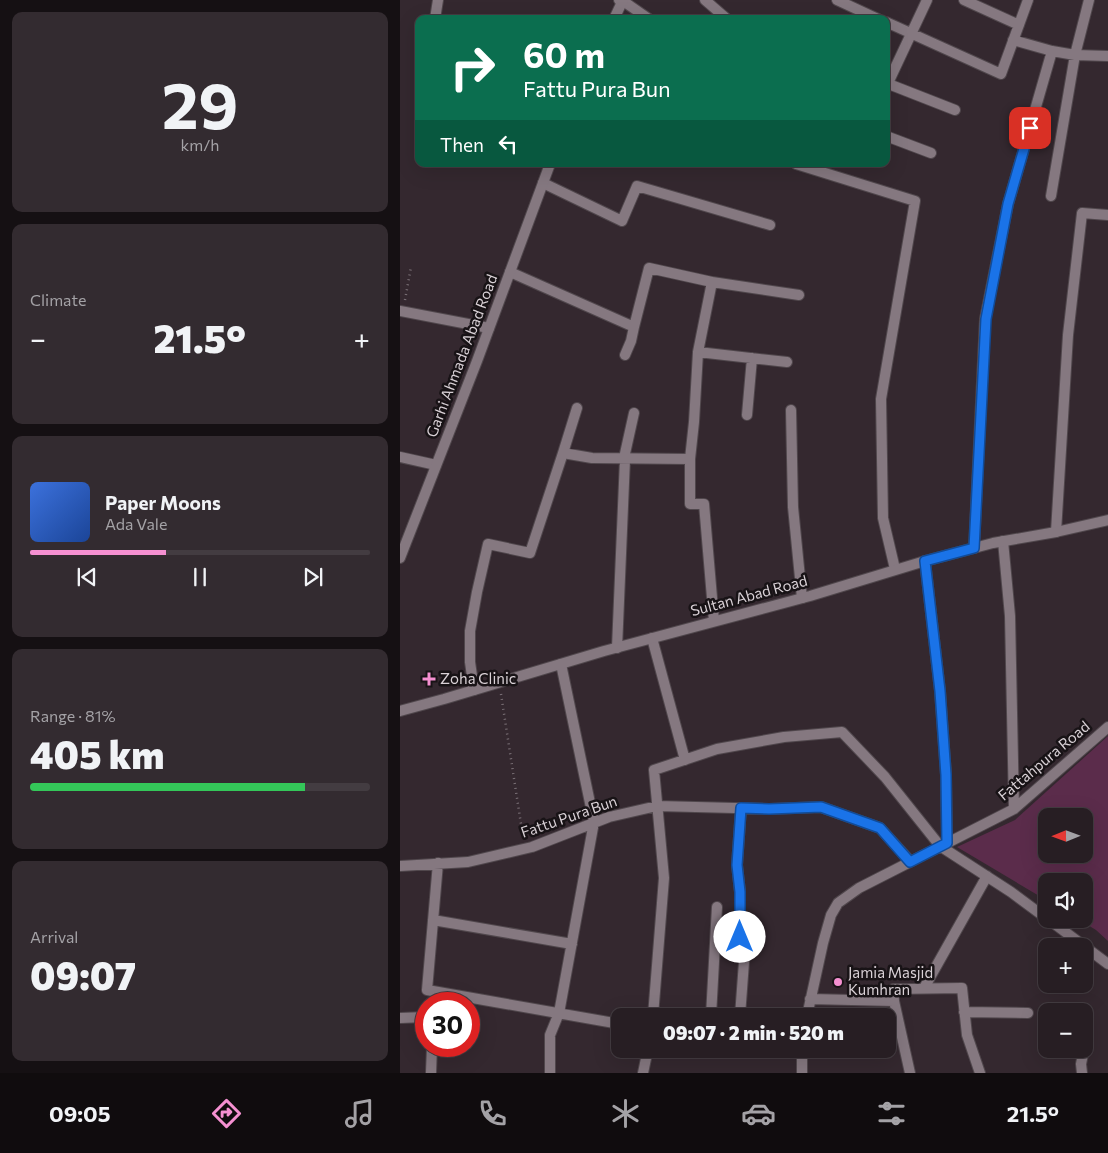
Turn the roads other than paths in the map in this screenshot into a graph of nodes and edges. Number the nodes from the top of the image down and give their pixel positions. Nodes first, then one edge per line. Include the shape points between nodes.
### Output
1 (438, 0) edge
2 (622, 0) edge
3 (704, 0) edge
4 (837, 0) edge
5 (927, 0) edge
6 (964, 0) edge
7 (1028, 0) edge
8 (1089, 0) edge
9 (435, 15) edge
10 (616, 15) edge
11 (643, 15) edge
12 (722, 15) edge
13 (869, 15) edge
14 (890, 24) edge
15 (1019, 25) junction
16 (911, 34) junction
17 (1013, 40) junction
18 (1052, 52) junction
19 (1075, 55) junction
20 (1108, 56) edge
21 (890, 77) edge
22 (890, 84) edge
23 (955, 110) dead end
24 (890, 138) edge
25 (931, 153) dead end
26 (549, 167) edge
27 (806, 167) edge
28 (543, 183) junction
29 (1052, 196) dead end
30 (1108, 215) edge
31 (770, 225) dead end
32 (510, 272) junction
33 (712, 282) junction
34 (799, 295) dead end
35 (401, 311) edge
36 (634, 327) junction
37 (489, 328) junction
38 (698, 352) junction
39 (625, 355) dead end
40 (752, 358) junction
41 (787, 362) dead end
42 (577, 408) dead end
43 (791, 410) dead end
44 (634, 413) dead end
45 (747, 415) dead end
46 (563, 453) junction
47 (400, 457) edge
48 (624, 458) junction
49 (690, 459) junction
50 (436, 465) junction
51 (1108, 520) edge
52 (1056, 532) junction
53 (1003, 541) junction
54 (974, 548) junction
55 (400, 558) edge
56 (925, 561) junction
57 (895, 569) junction
58 (802, 598) junction
59 (714, 621) junction
60 (652, 638) junction
61 (616, 648) junction
62 (561, 664) junction
63 (474, 690) junction
64 (400, 711) edge
65 (1108, 727) edge
66 (685, 760) junction
67 (657, 806) junction
68 (741, 808) junction
69 (1014, 809) junction
70 (594, 822) junction
71 (944, 844) junction
72 (910, 862) junction
73 (438, 863) junction
74 (400, 866) edge
75 (987, 876) junction
76 (717, 907) dead end
77 (1038, 912) edge
78 (433, 920) junction
79 (1060, 928) edge
80 (572, 944) junction
81 (1108, 964) edge
82 (924, 988) junction
83 (437, 992) edge
84 (810, 999) junction
85 (480, 1000) edge
86 (894, 1001) junction
87 (653, 1008) edge
88 (711, 1008) edge
89 (741, 1008) edge
90 (808, 1008) edge
91 (964, 1012) junction
92 (1028, 1012) dead end
93 (559, 1014) junction
94 (400, 1018) edge
95 (415, 1018) edge
96 (611, 1023) edge
97 (432, 1057) edge
98 (646, 1058) edge
99 (802, 1058) edge
100 (1082, 1058) edge
101 (431, 1073) edge
102 (550, 1073) edge
103 (643, 1073) edge
104 (802, 1073) edge
105 (910, 1073) edge
106 (980, 1073) edge
107 (1082, 1073) edge

1 - 9 street
2 - 10 street
2 - 11 street
3 - 12 street
4 - 13 street
5 - 16 street
6 - 15 street
7 - 15 street
8 - 19 street
14 - 16 street
15 - 17 street
16 - 17 street via 1001,74
16 - 21 street
17 - 18 street
18 - 19 street
18 - 54 street via 1008,204 986,319
19 - 20 street
19 - 29 street
22 - 23 street
24 - 25 street
26 - 28 street, Garhi Ahmada Abad Road
27 - 57 street via 915,201 881,399 883,518
28 - 31 street via 622,220 637,186
28 - 32 street, Garhi Ahmada Abad Road
30 - 52 street via 1082,213 1068,335
32 - 36 street
32 - 37 street, Garhi Ahmada Abad Road
33 - 34 street
33 - 36 street via 649,268
33 - 38 street
35 - 37 street
36 - 39 street
37 - 50 street, Garhi Ahmada Abad Road
38 - 40 street
38 - 49 street
40 - 41 street
40 - 45 street
42 - 46 street
43 - 58 street via 793,508
44 - 48 street
46 - 48 street via 592,458
46 - 63 street via 530,553 488,544 470,631
47 - 50 street
48 - 49 street
48 - 61 street
49 - 59 street via 690,504 704,504
50 - 55 street, Garhi Ahmada Abad Road
51 - 52 street, Sultan Abad Road
52 - 53 street, Sultan Abad Road
53 - 54 street, Sultan Abad Road
53 - 69 street via 1010,616
54 - 56 street, Sultan Abad Road
56 - 57 street, Sultan Abad Road
56 - 71 street via 941,700 946,775
57 - 58 street, Sultan Abad Road
58 - 59 street, Sultan Abad Road
59 - 60 street, Sultan Abad Road
60 - 61 street, Sultan Abad Road
60 - 66 street
61 - 62 street, Sultan Abad Road
62 - 63 street, Sultan Abad Road
62 - 70 street
63 - 64 street, Sultan Abad Road
65 - 69 street, Fattahpura Road
66 - 67 street via 654,770
66 - 71 street via 717,749 784,737 842,732
67 - 68 street, Fattu Pura Bun
67 - 70 street, Fattu Pura Bun
67 - 87 street via 664,878
68 - 72 street, Fattu Pura Bun via 821,807 880,828
68 - 89 street via 737,865 740,953 744,962
69 - 71 street, Fattahpura Road
70 - 73 street, Fattu Pura Bun via 525,849 468,862
70 - 80 street
71 - 72 street, Fattahpura Road
71 - 75 street
72 - 84 street, Fattahpura Road via 858,888 838,903 831,915
73 - 74 street, Fattu Pura Bun
73 - 78 street
75 - 77 street
75 - 82 street
76 - 88 street
78 - 80 street
78 - 83 street via 427,990
79 - 81 street
80 - 93 street
82 - 86 street via 892,989
82 - 91 street via 962,988
84 - 86 street
84 - 90 street, Fattahpura Road
85 - 93 street
86 - 105 street
91 - 92 street
91 - 106 street via 967,1035
93 - 96 street
93 - 102 street via 550,1035
94 - 95 street
97 - 101 street
98 - 103 street
99 - 104 street
100 - 107 street

